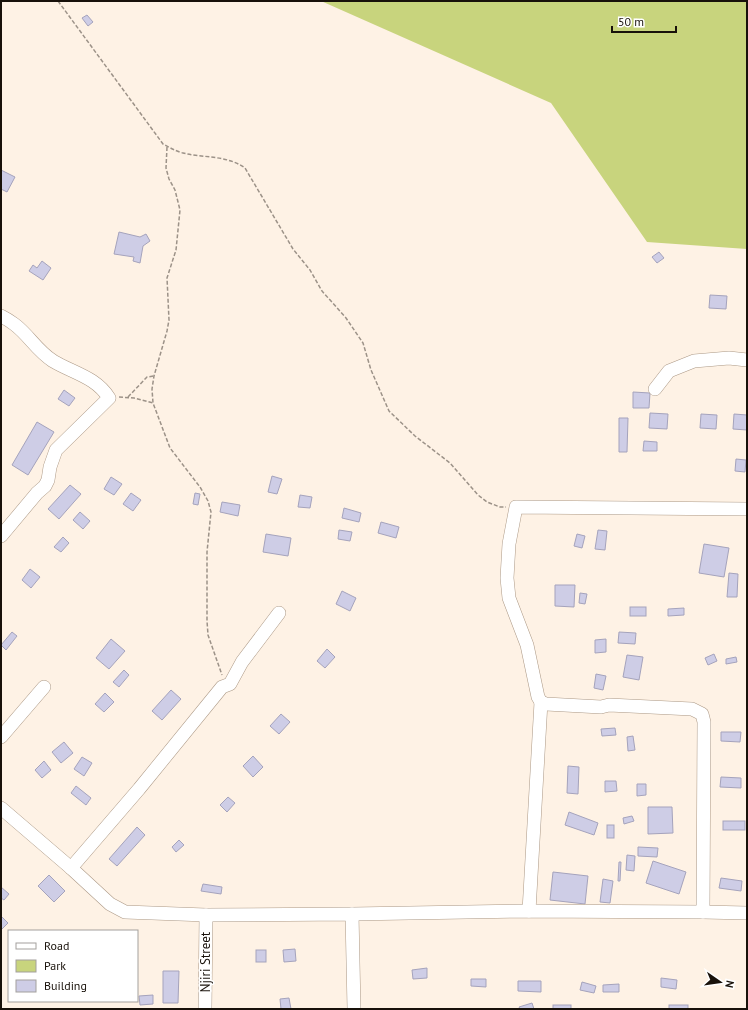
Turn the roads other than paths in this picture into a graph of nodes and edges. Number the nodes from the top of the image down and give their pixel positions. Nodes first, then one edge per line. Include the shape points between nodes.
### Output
1 (1, 316) edge
2 (747, 360) edge
3 (655, 389) dead end
4 (747, 509) edge
5 (1, 536) edge
6 (279, 613) dead end
7 (44, 687) dead end
8 (541, 702) junction
9 (1, 737) edge
10 (1, 808) edge
11 (71, 868) junction
12 (529, 912) junction
13 (703, 912) junction
14 (747, 913) edge
15 (352, 914) junction
16 (206, 915) junction
17 (205, 1009) edge
18 (354, 1009) edge

1 - 5 street via 15,324 36,348 52,360 100,386 109,398 56,450 45,486
2 - 3 street via 729,358 694,361 669,372
4 - 8 street via 516,507 509,544 507,578 510,598 527,645
6 - 11 street via 242,662 230,684 222,687
7 - 9 street
8 - 12 street
8 - 13 street via 601,707 609,705 692,709 702,714
10 - 11 street
11 - 16 street via 110,904 124,912
12 - 13 street
12 - 15 street
13 - 14 street
15 - 16 street
15 - 18 street
16 - 17 street, Njiri Street

